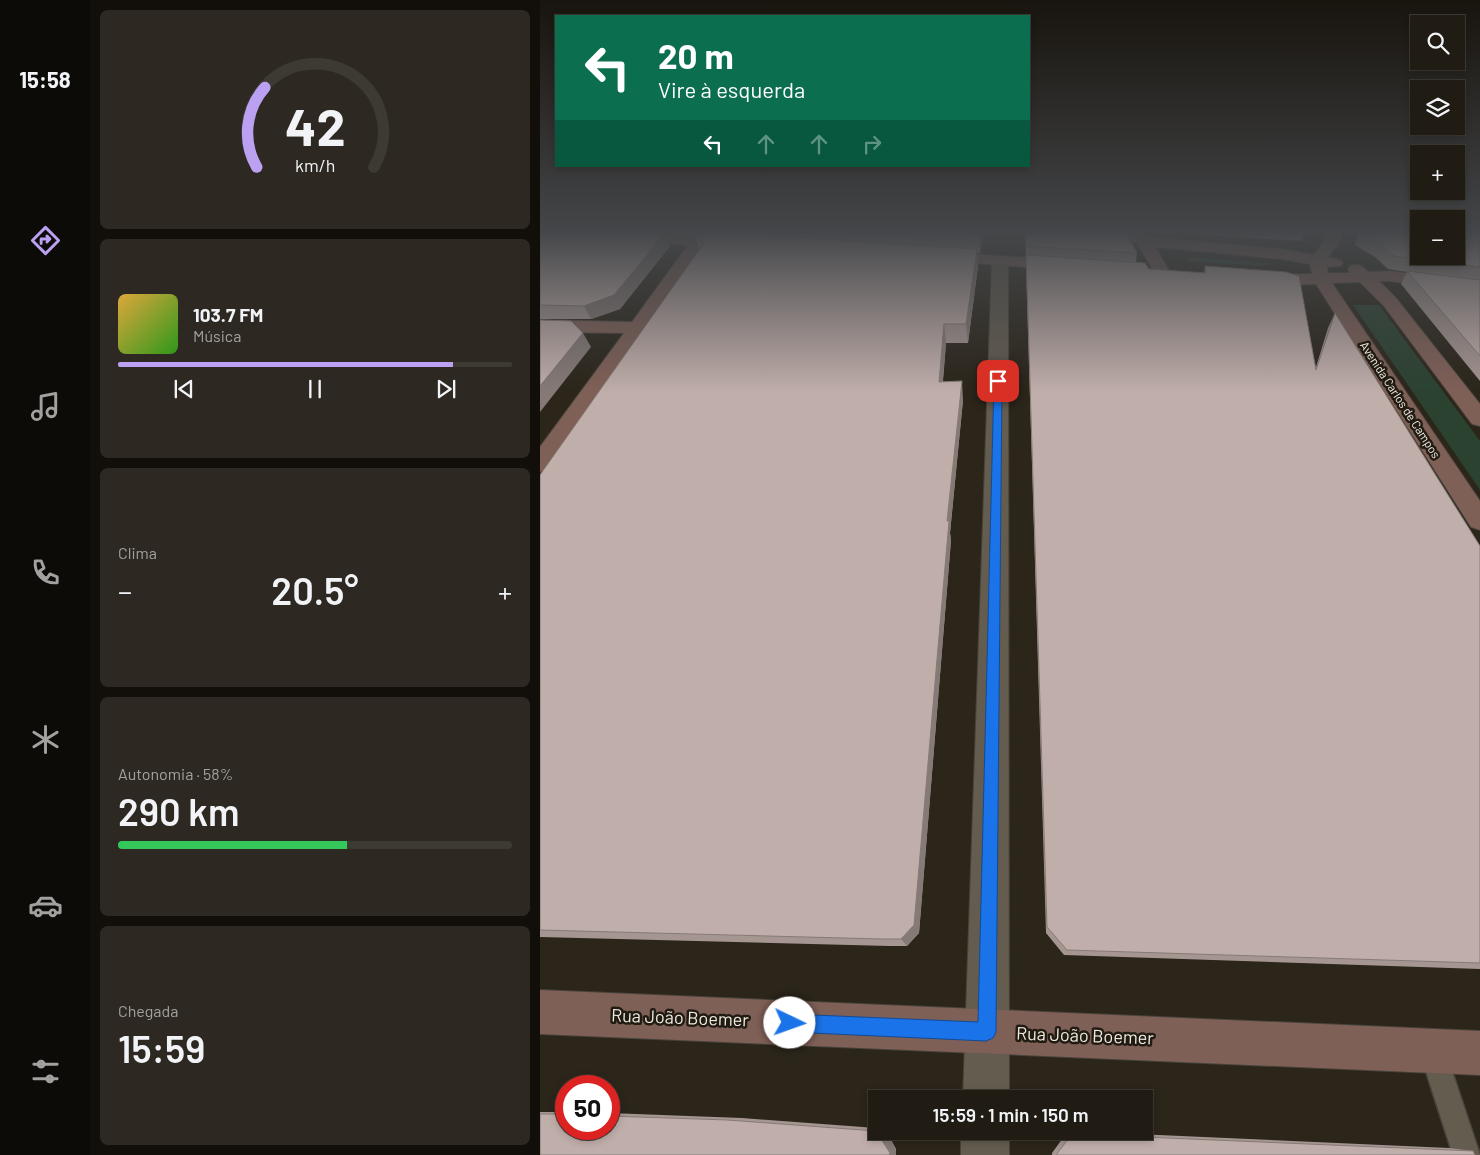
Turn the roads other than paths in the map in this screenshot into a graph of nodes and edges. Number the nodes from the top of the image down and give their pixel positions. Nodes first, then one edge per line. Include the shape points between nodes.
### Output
1 (668, 285) edge
2 (1000, 285) edge
3 (1330, 285) edge
4 (1372, 285) edge
5 (1457, 285) edge
6 (1480, 288) edge
7 (540, 326) edge
8 (637, 328) junction
9 (1480, 419) edge
10 (540, 464) edge
11 (1480, 522) edge
12 (540, 1012) edge
13 (986, 1032) junction
14 (1432, 1050) junction
15 (1480, 1053) edge
16 (986, 1090) edge
17 (985, 1140) edge
18 (985, 1155) edge
19 (1467, 1155) edge

1 - 8 street
2 - 13 street
3 - 11 street, Avenida Carlos de Campos
4 - 9 street via 1390,302
5 - 6 street
7 - 8 street
8 - 10 street
12 - 13 street, Rua João Boemer
13 - 14 street, Rua João Boemer
13 - 16 street
14 - 15 street, Rua João Boemer
14 - 19 lane
17 - 18 street

